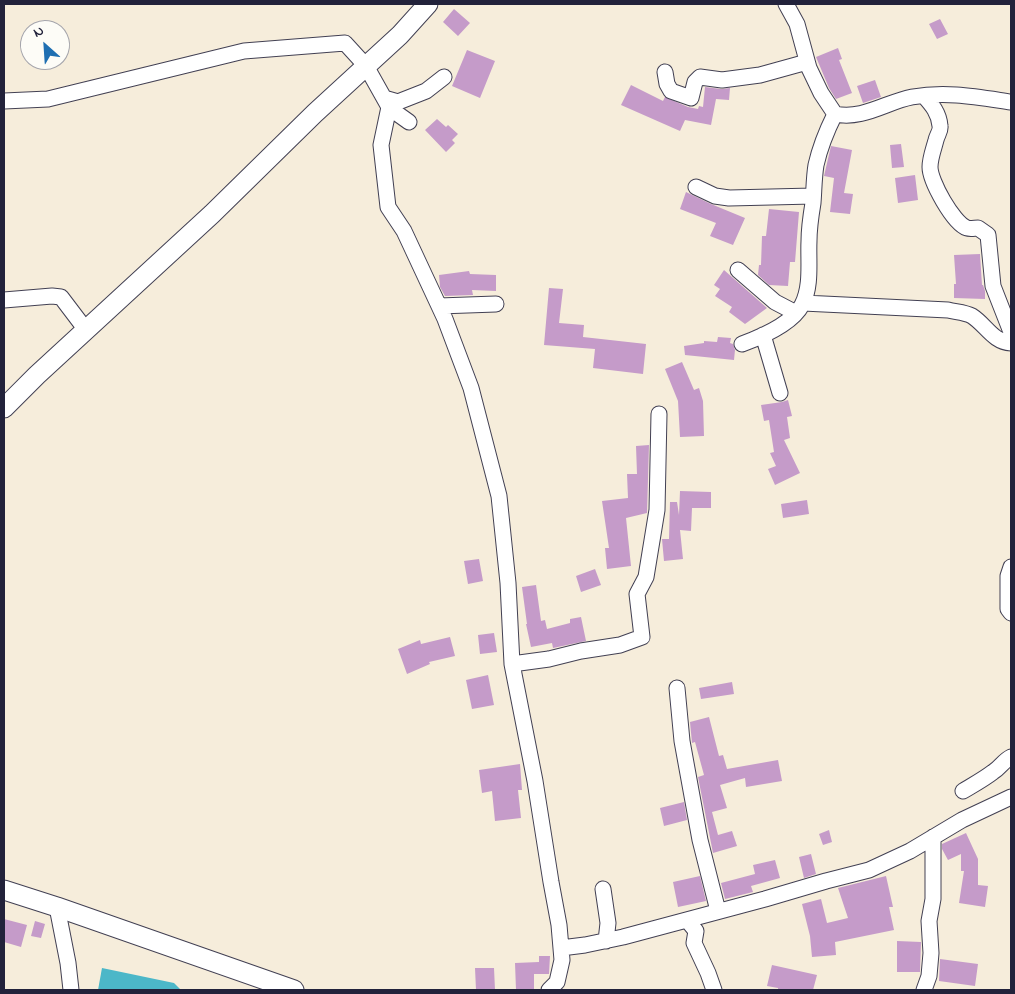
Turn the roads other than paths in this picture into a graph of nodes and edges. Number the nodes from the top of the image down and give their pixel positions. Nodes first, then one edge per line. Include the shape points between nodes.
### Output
1 (428, 4) edge
2 (786, 4) edge
3 (807, 62) junction
4 (366, 66) junction
5 (665, 72) dead end
6 (444, 77) dead end
7 (924, 96) junction
8 (384, 98) junction
9 (4, 101) edge
10 (1011, 102) edge
11 (835, 114) junction
12 (409, 122) dead end
13 (696, 187) dead end
14 (813, 196) junction
15 (738, 270) dead end
16 (4, 300) edge
17 (496, 304) dead end
18 (439, 306) junction
19 (799, 308) junction
20 (86, 330) junction
21 (1011, 332) edge
22 (763, 335) junction
23 (1011, 343) edge
24 (742, 344) dead end
25 (780, 393) dead end
26 (4, 408) edge
27 (659, 414) dead end
28 (1011, 567) edge
29 (1011, 612) edge
30 (512, 664) junction
31 (677, 688) dead end
32 (1004, 760) edge
33 (963, 791) dead end
34 (1011, 797) edge
35 (933, 837) junction
36 (603, 889) dead end
37 (4, 890) edge
38 (57, 906) junction
39 (718, 912) junction
40 (687, 920) junction
41 (606, 941) junction
42 (561, 948) junction
43 (268, 986) edge
44 (71, 990) edge
45 (294, 990) edge
46 (550, 990) edge
47 (714, 990) edge
48 (924, 990) edge

1 - 4 street
2 - 3 street via 797,24
3 - 5 street via 760,75 722,80 700,78 695,82 691,98 671,91
3 - 11 street
4 - 8 street
4 - 9 street via 345,44 244,51 48,99
4 - 20 street
6 - 8 street via 426,91 398,102
7 - 10 street via 956,93
7 - 11 street via 870,112
7 - 21 street via 933,106 941,128 930,168 938,190 960,223 988,235 993,286
8 - 12 street
8 - 18 street via 389,108 381,145 388,207 404,230
11 - 14 street via 816,165
13 - 14 street via 715,196 729,198
14 - 19 street via 806,296
15 - 19 street via 775,302
16 - 20 street via 61,297
17 - 18 street
18 - 30 street via 471,388 500,496
19 - 22 street via 773,331
19 - 23 street via 948,310 973,317 993,336 1004,343
20 - 26 street
22 - 24 street
22 - 25 street
27 - 30 street via 658,510 646,577 637,594 642,637 620,645
28 - 29 street via 1008,609
30 - 42 street via 535,782
31 - 39 street via 682,741 700,840
32 - 33 street via 999,768
34 - 35 street
35 - 39 street via 869,870
35 - 48 street via 930,961
36 - 41 street via 608,923
37 - 38 street
38 - 43 street
38 - 44 street
39 - 40 street
40 - 41 street
40 - 47 street via 696,931 694,943
41 - 42 street
42 - 46 street via 557,982
43 - 45 street

